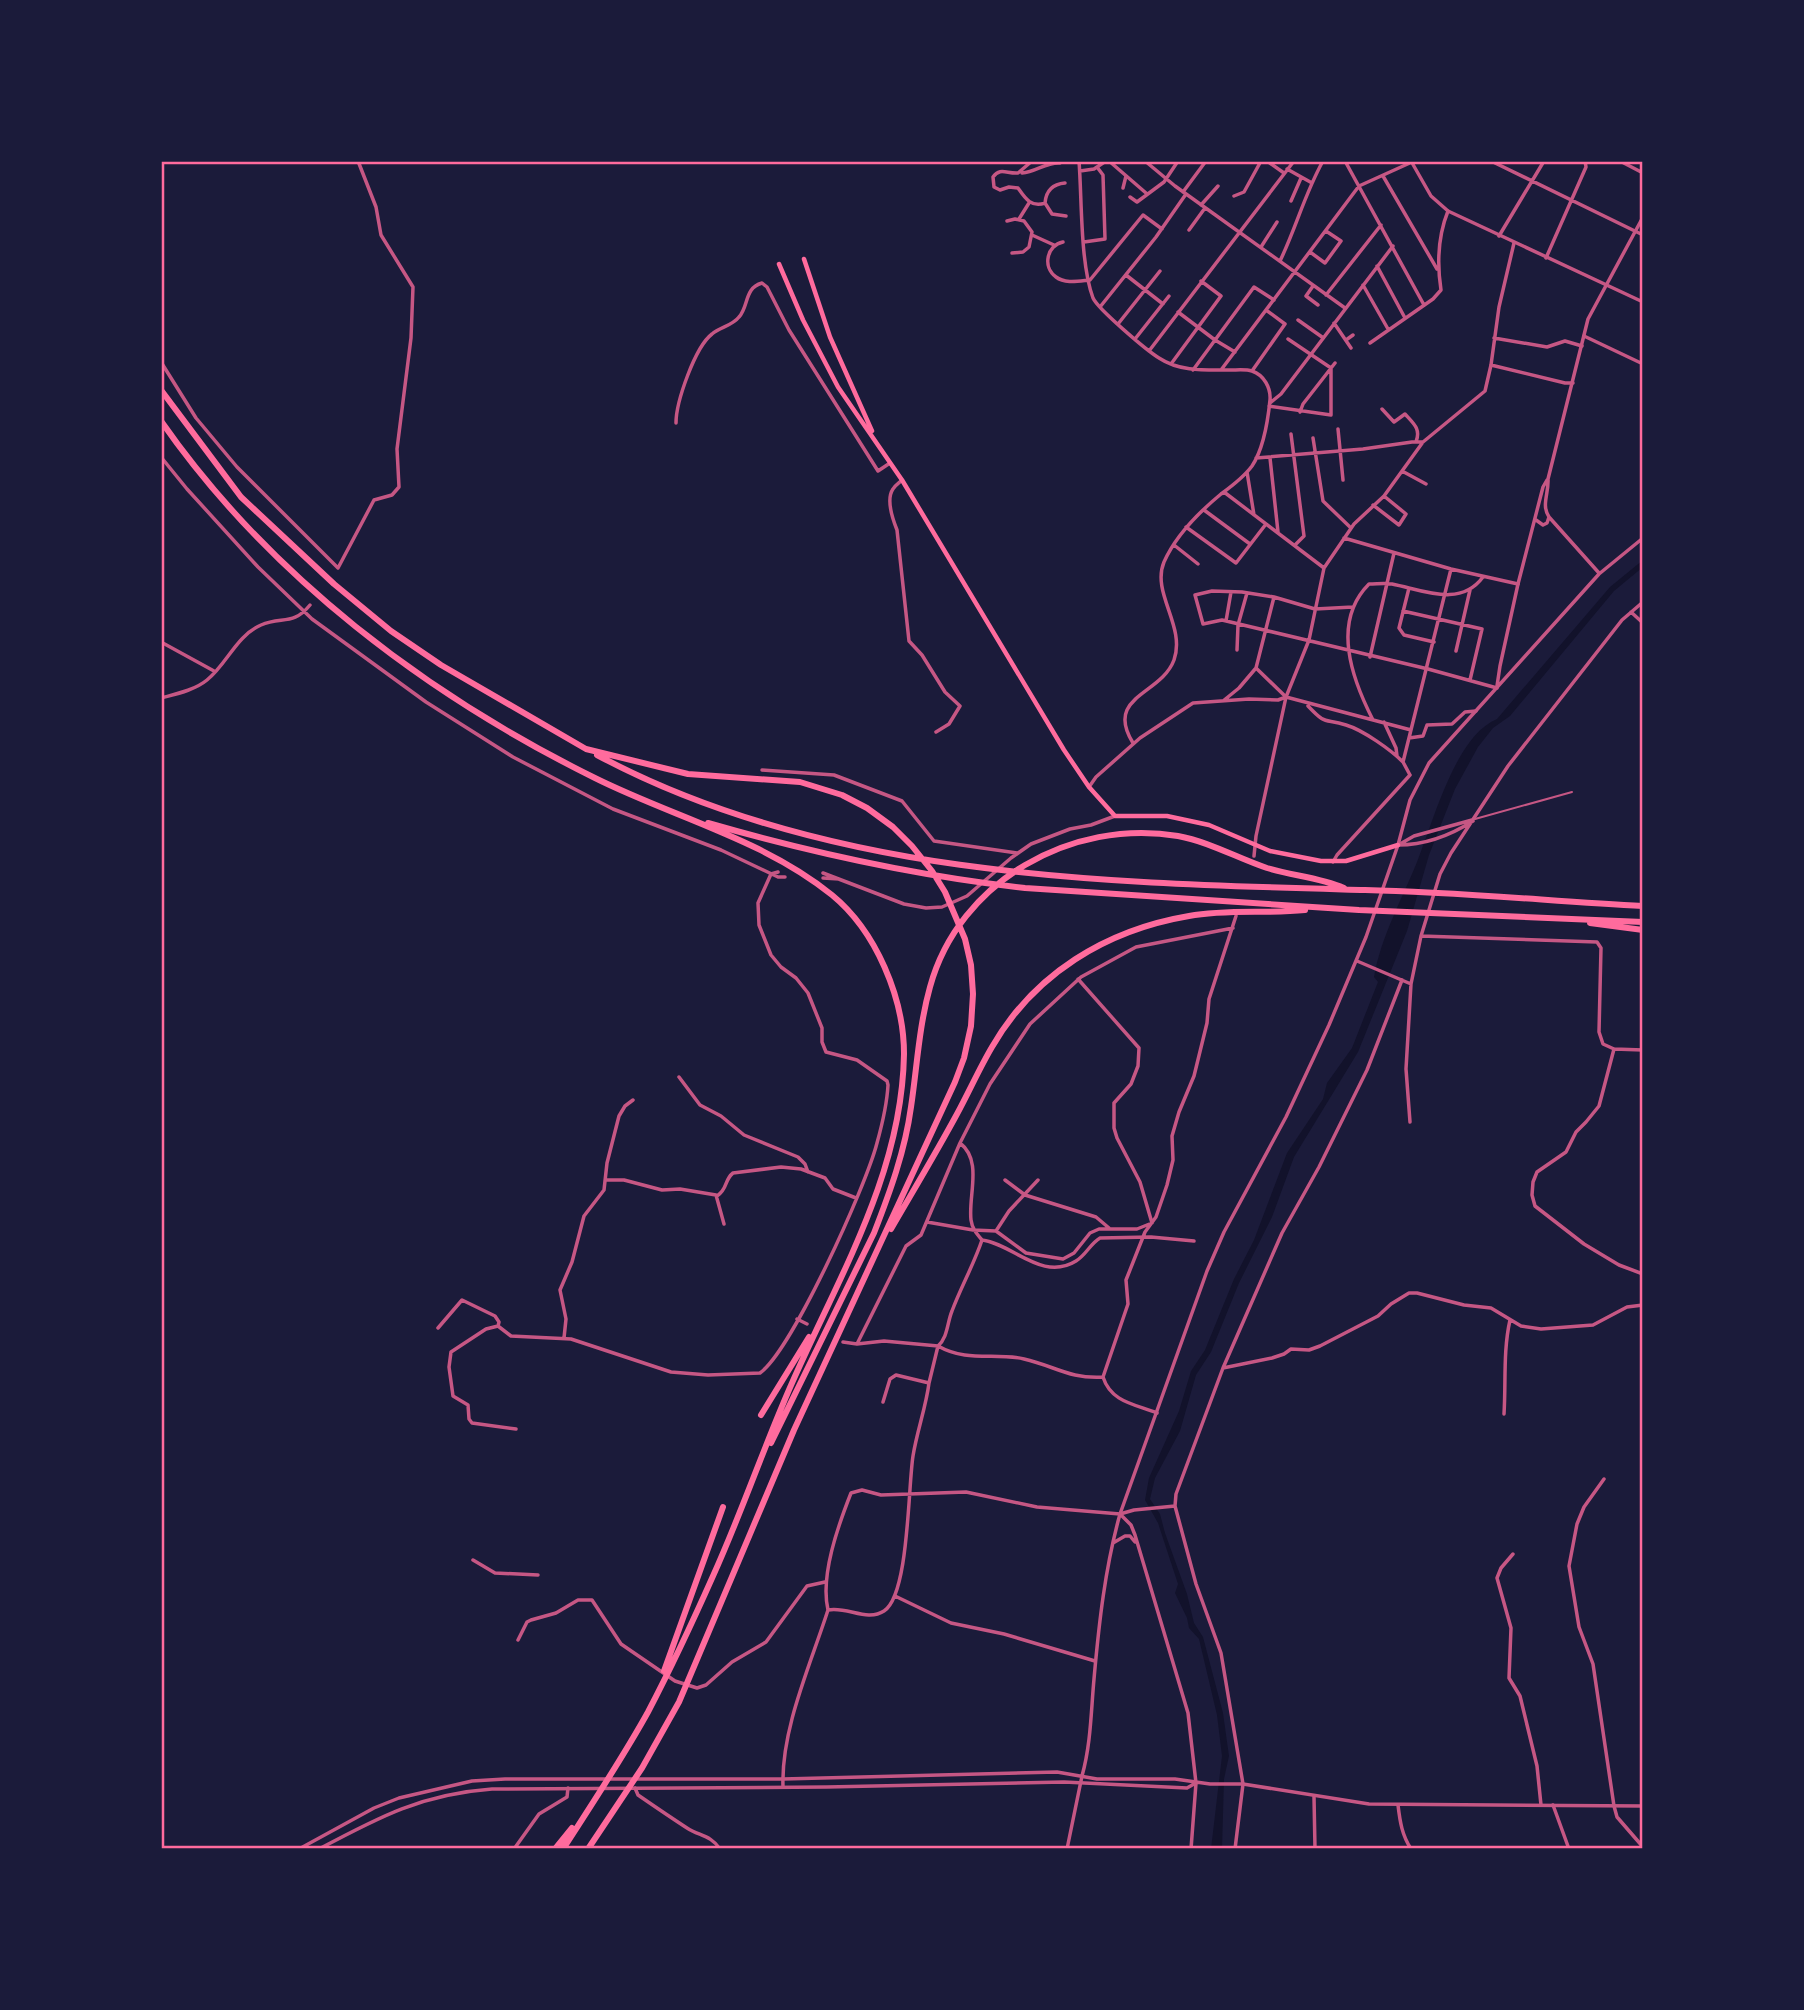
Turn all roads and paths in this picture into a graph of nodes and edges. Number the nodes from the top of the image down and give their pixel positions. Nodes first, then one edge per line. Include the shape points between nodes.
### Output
1 (358, 161) edge
2 (1032, 161) edge
3 (1079, 161) edge
4 (1107, 161) edge
5 (1145, 161) edge
6 (1178, 161) edge
7 (1206, 161) edge
8 (1261, 161) edge
9 (1266, 161) edge
10 (1294, 161) edge
11 (1323, 161) edge
12 (1345, 161) edge
13 (1411, 161) edge
14 (1491, 161) edge
15 (1544, 161) edge
16 (1585, 161) edge
17 (1620, 161) edge
18 (1060, 163) dead end
19 (1097, 167) junction
20 (1080, 171) junction
21 (1286, 171) junction
22 (1018, 173) junction
23 (1643, 173) edge
24 (1126, 176) junction
25 (1383, 176) junction
26 (1301, 178) junction
27 (1167, 179) junction
28 (1532, 182) junction
29 (1065, 183) dead end
30 (1312, 183) junction
31 (1218, 186) dead end
32 (1359, 186) junction
33 (1123, 188) dead end
34 (1146, 193) junction
35 (1185, 193) junction
36 (1234, 196) dead end
37 (1130, 197) dead end
38 (1572, 200) junction
39 (1291, 201) dead end
40 (1030, 202) junction
41 (1045, 203) junction
42 (1203, 206) junction
43 (1448, 211) junction
44 (1066, 216) dead end
45 (1643, 217) edge
46 (1019, 219) junction
47 (1007, 220) dead end
48 (1277, 222) dead end
49 (1381, 225) junction
50 (1162, 229) junction
51 (1189, 230) dead end
52 (1239, 230) junction
53 (1326, 231) junction
54 (1634, 232) junction
55 (1641, 234) dead end
56 (1032, 235) junction
57 (1499, 236) junction
58 (1063, 242) dead end
59 (1084, 242) junction
60 (1514, 243) junction
61 (1054, 245) junction
62 (1393, 246) junction
63 (1261, 247) junction
64 (1310, 251) junction
65 (1012, 253) dead end
66 (1546, 258) junction
67 (804, 259) dead end
68 (1280, 261) junction
69 (779, 264) dead end
70 (1377, 266) junction
71 (1160, 271) dead end
72 (1294, 271) junction
73 (1438, 271) junction
74 (1126, 275) junction
75 (1090, 280) junction
76 (1201, 281) junction
77 (1363, 284) junction
78 (1605, 285) junction
79 (1313, 286) junction
80 (1145, 290) junction
81 (1326, 295) junction
82 (1169, 296) dead end
83 (1274, 300) junction
84 (1643, 302) edge
85 (1163, 304) junction
86 (1318, 305) dead end
87 (1424, 305) junction
88 (1100, 307) junction
89 (1345, 308) junction
90 (1266, 310) junction
91 (1178, 312) junction
92 (1405, 318) junction
93 (1298, 320) dead end
94 (1334, 323) junction
95 (1118, 324) junction
96 (1197, 327) junction
97 (1388, 329) junction
98 (1353, 335) dead end
99 (1584, 336) junction
100 (1323, 337) junction
101 (1494, 338) junction
102 (1135, 339) junction
103 (1288, 339) dead end
104 (1214, 340) junction
105 (1346, 340) junction
106 (1370, 343) dead end
107 (1582, 346) junction
108 (1352, 348) dead end
109 (1149, 351) junction
110 (1235, 352) junction
111 (1310, 354) junction
112 (161, 362) edge
113 (1335, 363) dead end
114 (1171, 364) junction
115 (1643, 364) edge
116 (1491, 365) junction
117 (1331, 368) junction
118 (1193, 370) junction
119 (1221, 370) junction
120 (1252, 371) junction
121 (1573, 383) junction
122 (161, 390) edge
123 (1269, 405) junction
124 (1382, 409) dead end
125 (1300, 412) junction
126 (161, 421) edge
127 (676, 423) dead end
128 (1338, 429) dead end
129 (1291, 434) dead end
130 (1313, 438) dead end
131 (875, 439) junction
132 (1416, 442) junction
133 (1423, 442) junction
134 (1339, 451) junction
135 (1316, 453) junction
136 (1293, 456) junction
137 (161, 457) edge
138 (1256, 458) junction
139 (1270, 458) junction
140 (890, 463) junction
141 (1402, 471) junction
142 (1247, 472) junction
143 (1548, 479) junction
144 (902, 480) junction
145 (1343, 480) dead end
146 (1426, 484) dead end
147 (1224, 492) junction
148 (1384, 496) junction
149 (1373, 505) junction
150 (1204, 510) junction
151 (1254, 514) junction
152 (1547, 515) junction
153 (1536, 518) junction
154 (1266, 524) junction
155 (1544, 525) junction
156 (1186, 527) junction
157 (1556, 527) junction
158 (1351, 528) junction
159 (1533, 531) junction
160 (1278, 533) junction
161 (1344, 538) junction
162 (1643, 538) edge
163 (1251, 544) junction
164 (1174, 545) junction
165 (1295, 545) junction
166 (1394, 553) junction
167 (1198, 564) dead end
168 (1324, 568) junction
169 (1451, 569) junction
170 (1599, 574) junction
171 (1483, 577) junction
172 (1388, 583) junction
173 (1518, 584) junction
174 (1409, 588) junction
175 (1470, 590) junction
176 (1231, 592) junction
177 (1247, 593) junction
178 (1445, 596) junction
179 (1274, 597) junction
180 (1643, 603) edge
181 (310, 605) dead end
182 (1353, 607) junction
183 (1315, 609) junction
184 (1403, 611) junction
185 (304, 612) junction
186 (1631, 612) junction
187 (1439, 620) junction
188 (1226, 621) junction
189 (1643, 623) edge
190 (1238, 625) junction
191 (1462, 626) junction
192 (1265, 632) junction
193 (1309, 640) junction
194 (161, 642) edge
195 (1434, 642) junction
196 (1237, 650) dead end
197 (1456, 651) dead end
198 (1349, 652) junction
199 (1370, 657) junction
200 (1256, 668) junction
201 (1428, 669) junction
202 (215, 672) junction
203 (1470, 680) junction
204 (1497, 688) junction
205 (1286, 697) junction
206 (161, 698) edge
207 (1221, 702) junction
208 (1307, 704) junction
209 (1476, 711) junction
210 (1373, 720) junction
211 (1384, 722) junction
212 (1411, 730) junction
213 (936, 732) dead end
214 (1409, 738) junction
215 (1133, 743) junction
216 (586, 749) junction
217 (1397, 756) junction
218 (1403, 762) junction
219 (762, 770) dead end
220 (1410, 775) junction
221 (1421, 778) junction
222 (1089, 787) junction
223 (1572, 792) dead end
224 (1115, 816) junction
225 (690, 817) junction
226 (1474, 820) junction
227 (1256, 845) junction
228 (1398, 845) junction
229 (1017, 853) junction
230 (1254, 856) dead end
231 (1333, 862) junction
232 (778, 872) dead end
233 (771, 874) junction
234 (823, 876) dead end
235 (785, 877) dead end
236 (1349, 890) junction
237 (1643, 906) edge
238 (1324, 908) junction
239 (1236, 916) dead end
240 (1568, 919) junction
241 (1643, 922) edge
242 (1233, 928) junction
243 (1643, 930) edge
244 (1421, 936) junction
245 (1357, 961) junction
246 (1399, 978) junction
247 (1078, 979) junction
248 (1411, 984) junction
249 (1614, 1049) junction
250 (1643, 1050) edge
251 (679, 1077) dead end
252 (633, 1100) dead end
253 (1410, 1122) dead end
254 (960, 1143) junction
255 (808, 1172) junction
256 (605, 1180) junction
257 (1005, 1180) dead end
258 (1038, 1180) dead end
259 (1025, 1195) junction
260 (717, 1196) junction
261 (856, 1198) junction
262 (926, 1221) junction
263 (1152, 1223) junction
264 (724, 1224) dead end
265 (1109, 1228) junction
266 (974, 1230) junction
267 (996, 1231) junction
268 (1143, 1237) junction
269 (982, 1240) junction
270 (1194, 1241) dead end
271 (870, 1268) junction
272 (1643, 1274) edge
273 (1643, 1305) edge
274 (797, 1319) junction
275 (1510, 1320) junction
276 (818, 1323) junction
277 (807, 1324) dead end
278 (498, 1326) junction
279 (438, 1328) dead end
280 (564, 1338) junction
281 (843, 1342) dead end
282 (857, 1344) junction
283 (938, 1346) junction
284 (1223, 1368) junction
285 (1103, 1377) junction
286 (929, 1383) junction
287 (883, 1402) dead end
288 (1157, 1413) junction
289 (1504, 1413) dead end
290 (761, 1415) dead end
291 (516, 1429) dead end
292 (756, 1474) junction
293 (1604, 1479) dead end
294 (909, 1495) junction
295 (1175, 1506) junction
296 (723, 1507) dead end
297 (1120, 1514) junction
298 (1111, 1544) junction
299 (1138, 1547) junction
300 (1513, 1554) dead end
301 (473, 1560) dead end
302 (538, 1576) dead end
303 (825, 1582) junction
304 (895, 1596) junction
305 (828, 1610) junction
306 (519, 1640) dead end
307 (670, 1661) junction
308 (1095, 1661) junction
309 (1082, 1776) junction
310 (783, 1779) junction
311 (1081, 1783) junction
312 (1196, 1783) junction
313 (1241, 1784) junction
314 (783, 1787) junction
315 (568, 1788) junction
316 (635, 1788) junction
317 (1314, 1797) junction
318 (593, 1802) junction
319 (1398, 1805) junction
320 (1541, 1805) junction
321 (1553, 1805) junction
322 (1614, 1806) junction
323 (1643, 1807) edge
324 (1643, 1847) edge
325 (299, 1849) edge
326 (318, 1849) edge
327 (514, 1849) edge
328 (555, 1849) edge
329 (563, 1849) edge
330 (588, 1849) edge
331 (720, 1849) edge
332 (1067, 1849) edge
333 (1191, 1849) edge
334 (1235, 1849) edge
335 (1315, 1849) edge
336 (1411, 1849) edge
337 (1569, 1849) edge

1 - 112 street via 376,207 381,235 413,287 411,338 397,449 399,487 392,495 374,500 338,568 237,467 196,418
2 - 22 street
3 - 20 street
4 - 19 street
4 - 24 street
5 - 27 street
6 - 27 street
7 - 35 street
8 - 36 street via 1244,192
9 - 21 street
10 - 21 street
11 - 30 street
12 - 32 street
13 - 25 street
13 - 43 street via 1431,196
14 - 28 street
15 - 28 street
16 - 38 street
17 - 23 street
18 - 22 street
19 - 20 street
19 - 59 street via 1103,175 1105,239
20 - 59 street
21 - 26 street
21 - 52 street
22 - 40 street via 999,171 992,184 1000,190 1018,188
24 - 33 street
24 - 34 street
25 - 32 street
25 - 73 street
26 - 30 street
26 - 39 street
27 - 34 street
27 - 35 street
28 - 38 street
28 - 57 street
29 - 41 street via 1052,187
30 - 68 street
31 - 42 street
32 - 49 street
32 - 53 street
34 - 37 street via 1136,202
35 - 42 street
35 - 50 street
38 - 54 street
38 - 66 street
40 - 41 street
40 - 46 street
41 - 44 street via 1052,214
42 - 51 street
42 - 52 street
43 - 57 street
43 - 73 street
45 - 54 street
46 - 47 street
46 - 56 street via 1028,223
48 - 63 street
49 - 62 street
49 - 81 street
50 - 74 street
50 - 75 street via 1143,215
52 - 63 street
52 - 76 street
53 - 64 street
53 - 64 street via 1341,241 1325,263
54 - 55 street
54 - 78 street
56 - 61 street
56 - 65 street via 1026,250
57 - 60 street
58 - 61 street
59 - 75 street
60 - 66 street
60 - 101 street
61 - 75 street via 1048,260 1055,277
62 - 70 street
62 - 87 street
63 - 68 street
64 - 72 street
66 - 78 street
67 - 131 main road via 830,337
68 - 72 street
69 - 131 main road via 838,387
70 - 77 street
70 - 92 street
71 - 80 street
72 - 79 street
72 - 83 street
73 - 87 street via 1441,290
74 - 80 street
74 - 88 street
75 - 88 street
76 - 91 street
76 - 96 street via 1221,296
77 - 89 street
77 - 97 street
78 - 84 street
78 - 99 street
79 - 81 street
79 - 86 street via 1306,296
80 - 85 street
80 - 95 street
81 - 89 street
82 - 85 street
83 - 90 street
83 - 104 street via 1254,287
85 - 102 street
87 - 92 street
88 - 95 street
89 - 94 street
90 - 110 street
90 - 120 street via 1285,324
91 - 96 street
91 - 109 street
92 - 97 street
93 - 100 street
94 - 100 street
94 - 105 street
95 - 102 street
96 - 104 street
96 - 114 street
97 - 106 street
98 - 105 street
99 - 107 street
99 - 115 street
100 - 111 street
101 - 107 street via 1547,347 1565,341
101 - 116 street
102 - 109 street
103 - 111 street
104 - 110 street
104 - 118 street
105 - 108 street
107 - 121 street
109 - 114 street
110 - 119 street
111 - 117 street
111 - 123 street
113 - 117 street
114 - 118 street
116 - 121 street
116 - 133 street via 1482,394
117 - 125 street
117 - 125 street via 1331,415
118 - 119 street
119 - 120 street
120 - 123 street via 1265,381
121 - 143 street
122 - 216 highway via 241,497 334,584 441,665
123 - 125 street
123 - 138 street
124 - 132 street via 1394,422 1405,414 1418,429
126 - 225 highway via 229,507 314,591 386,652 537,748 598,780
127 - 140 street via 690,366 712,333 741,315 748,293 762,283 878,471
128 - 134 street
129 - 136 street
130 - 135 street
131 - 140 main road
132 - 133 street
132 - 134 street
133 - 141 street
134 - 135 street
134 - 145 street
135 - 136 street
135 - 158 street via 1323,501
136 - 139 street
136 - 165 street via 1304,536
137 - 185 street
138 - 139 street
138 - 142 street
139 - 160 street
140 - 144 main road
141 - 146 street
141 - 148 street
142 - 147 street
142 - 151 street
143 - 152 street
143 - 153 street
144 - 213 street via 892,489 891,498 909,641 944,692 960,706 949,724
144 - 222 main road
147 - 150 street
147 - 151 street
148 - 149 street
148 - 149 street via 1406,514 1399,525
149 - 158 street
150 - 156 street
150 - 163 street
151 - 154 street
152 - 153 street via 1539,512
152 - 155 street
152 - 157 street
153 - 155 street
153 - 159 street
154 - 160 street
154 - 163 street
155 - 157 street
155 - 159 street
156 - 163 street via 1236,563
156 - 164 street
157 - 170 street
158 - 161 street
159 - 173 street
160 - 165 street
161 - 166 street
161 - 168 street
162 - 170 street
164 - 167 street
164 - 215 street via 1161,574 1176,632 1175,657 1161,680 1129,705 1125,730
165 - 168 street
166 - 169 street
166 - 172 street
168 - 183 street
169 - 171 street
169 - 178 street
170 - 204 street
171 - 173 street
171 - 175 street
172 - 174 street
172 - 182 street via 1369,584
172 - 199 street
173 - 204 street
174 - 178 street
174 - 184 street
175 - 178 street
175 - 191 street
176 - 177 street
176 - 188 street
176 - 188 street via 1195,595 1203,624
177 - 179 street
177 - 190 street
178 - 187 street
179 - 183 street
179 - 192 street
180 - 186 street
181 - 185 street
182 - 183 street
182 - 198 street
183 - 193 street
184 - 187 street
184 - 195 street via 1399,628 1404,635
185 - 202 street via 246,635
185 - 233 street via 425,702 525,763 634,819 721,850
186 - 189 street
186 - 226 street via 1508,766
187 - 191 street
187 - 195 street
188 - 190 street
190 - 192 street
190 - 196 street
191 - 197 street
191 - 203 street via 1482,629
192 - 193 street
192 - 200 street
193 - 198 street
193 - 205 street
194 - 202 street
195 - 201 street
198 - 199 street
198 - 210 street via 1352,673
199 - 201 street
200 - 205 street
200 - 207 street
201 - 203 street
201 - 212 street
202 - 206 street via 200,684
203 - 204 street
204 - 209 street
205 - 207 street
205 - 208 street
205 - 227 street
207 - 215 street via 1194,703
208 - 210 street
208 - 217 street via 1322,721 1347,725
209 - 214 street via 1465,712 1452,724 1427,725 1423,736
209 - 221 street
210 - 211 street
211 - 212 street
211 - 217 street
212 - 214 street
214 - 218 street
215 - 222 street
216 - 236 highway via 664,789 756,822 874,849 1041,874
216 - 271 highway via 688,774 800,782 842,795 893,827 945,892 971,965 972,1004 964,1058
217 - 218 street
218 - 220 street
219 - 229 street via 835,775 902,801 934,841
220 - 221 street
220 - 231 street
221 - 228 street
222 - 224 main road
223 - 226 lane
224 - 227 main road via 1167,816 1209,825
224 - 229 street via 1037,841
225 - 238 highway via 829,855 976,883
225 - 276 highway via 787,865 837,898 882,959 898,1006 903,1071 890,1156 873,1206
226 - 228 street via 1417,835
226 - 228 street via 1457,832
226 - 244 street via 1440,874
227 - 230 street
227 - 231 main road
228 - 231 main road
228 - 245 street
229 - 234 street via 967,896 942,907 915,907
232 - 233 street
233 - 235 street
233 - 261 street via 758,913 771,955 808,993 826,1052 857,1060 887,1081 877,1143
236 - 237 highway
236 - 292 highway via 1270,869 1203,842 1130,833 1087,839 1051,851 1024,864 983,897 953,935 930,986 906,1136 874,1233
238 - 240 highway
238 - 271 highway via 1220,912 1156,923 1089,950 1058,969 1023,1003 992,1046
239 - 242 street
240 - 241 highway
240 - 243 highway
242 - 247 street via 1136,947
242 - 263 street via 1209,999 1194,1076 1172,1136 1173,1160
244 - 248 street
244 - 249 street via 1597,942 1601,948 1599,1032 1603,1044
245 - 246 street
245 - 288 street via 1306,1075 1224,1232
246 - 248 street
246 - 284 street via 1367,1070 1282,1233
247 - 254 street via 1030,1024 989,1084
247 - 263 street via 1139,1048 1131,1084 1114,1103 1114,1128 1140,1182
248 - 253 street via 1406,1069
249 - 250 street
249 - 272 street via 1599,1106 1576,1132 1566,1152 1537,1172 1532,1195 1535,1206 1584,1244
251 - 255 street via 700,1105 744,1135 798,1157
252 - 256 street via 619,1116
254 - 262 street
254 - 266 street via 969,1153 972,1167
255 - 260 street via 781,1167 733,1173
255 - 261 street
256 - 260 street
256 - 280 street via 604,1190 584,1216 560,1290 566,1319
257 - 259 street
258 - 259 street
259 - 265 street via 1096,1217
259 - 267 street
260 - 264 street
261 - 274 street
262 - 266 street
262 - 282 street via 920,1235 906,1246
263 - 265 street via 1137,1229
263 - 268 street
265 - 267 street via 1090,1233 1063,1259 1027,1253
266 - 267 street
266 - 269 street
268 - 269 street via 1100,1238 1074,1262 1062,1266 1034,1264 1005,1246
268 - 270 street
268 - 285 street via 1126,1280 1128,1304
269 - 283 street
271 - 330 highway via 794,1430 679,1702
273 - 275 street via 1628,1307 1593,1325 1541,1329
274 - 277 street
274 - 280 street via 765,1368 745,1375 671,1372
275 - 284 street via 1491,1308 1409,1293 1378,1316 1320,1346
275 - 289 street
276 - 290 highway
276 - 292 highway
278 - 279 street via 495,1316 463,1300
278 - 280 street via 512,1336
278 - 291 street via 451,1352 450,1383 453,1396 468,1405 472,1423
281 - 282 street
282 - 283 street via 884,1341
283 - 285 street via 980,1358 1022,1358 1070,1375
283 - 286 street
284 - 295 street via 1175,1494
285 - 288 street via 1107,1391
286 - 287 street via 896,1375 890,1379
286 - 294 street via 913,1452
288 - 297 street
292 - 307 highway via 714,1574
293 - 322 street via 1577,1524 1569,1566 1579,1627 1593,1664
294 - 297 street via 966,1492 1038,1507
294 - 303 street via 851,1493
294 - 304 street
295 - 297 street
295 - 313 street via 1196,1584 1222,1653
296 - 307 highway
297 - 298 street
297 - 299 street via 1131,1525
298 - 299 street via 1130,1536
298 - 308 street
299 - 312 street via 1188,1713
300 - 320 street via 1497,1578 1511,1628 1509,1678 1520,1696
301 - 302 street via 495,1573
303 - 305 street
303 - 306 street via 807,1586 766,1642 697,1688 675,1681 621,1644 592,1600 578,1600 527,1622
304 - 305 street via 885,1611 870,1616
304 - 308 street via 951,1623
305 - 310 street via 786,1739
307 - 318 highway via 656,1696
308 - 309 street
309 - 310 street via 1057,1772
309 - 311 street
309 - 312 street
310 - 314 street
310 - 325 street via 472,1781 382,1804
311 - 312 street via 1187,1788
311 - 314 street
311 - 332 street
312 - 313 street
312 - 333 street
313 - 317 street
313 - 334 street
314 - 316 street
315 - 316 street
315 - 326 street via 492,1789 439,1796 375,1818
315 - 327 street via 567,1797 539,1814
316 - 331 street via 691,1831 707,1835
317 - 319 street
317 - 335 street
318 - 328 highway
318 - 329 highway
319 - 320 street
319 - 336 street
320 - 321 street
321 - 322 street
321 - 337 street
322 - 323 street
322 - 324 street

